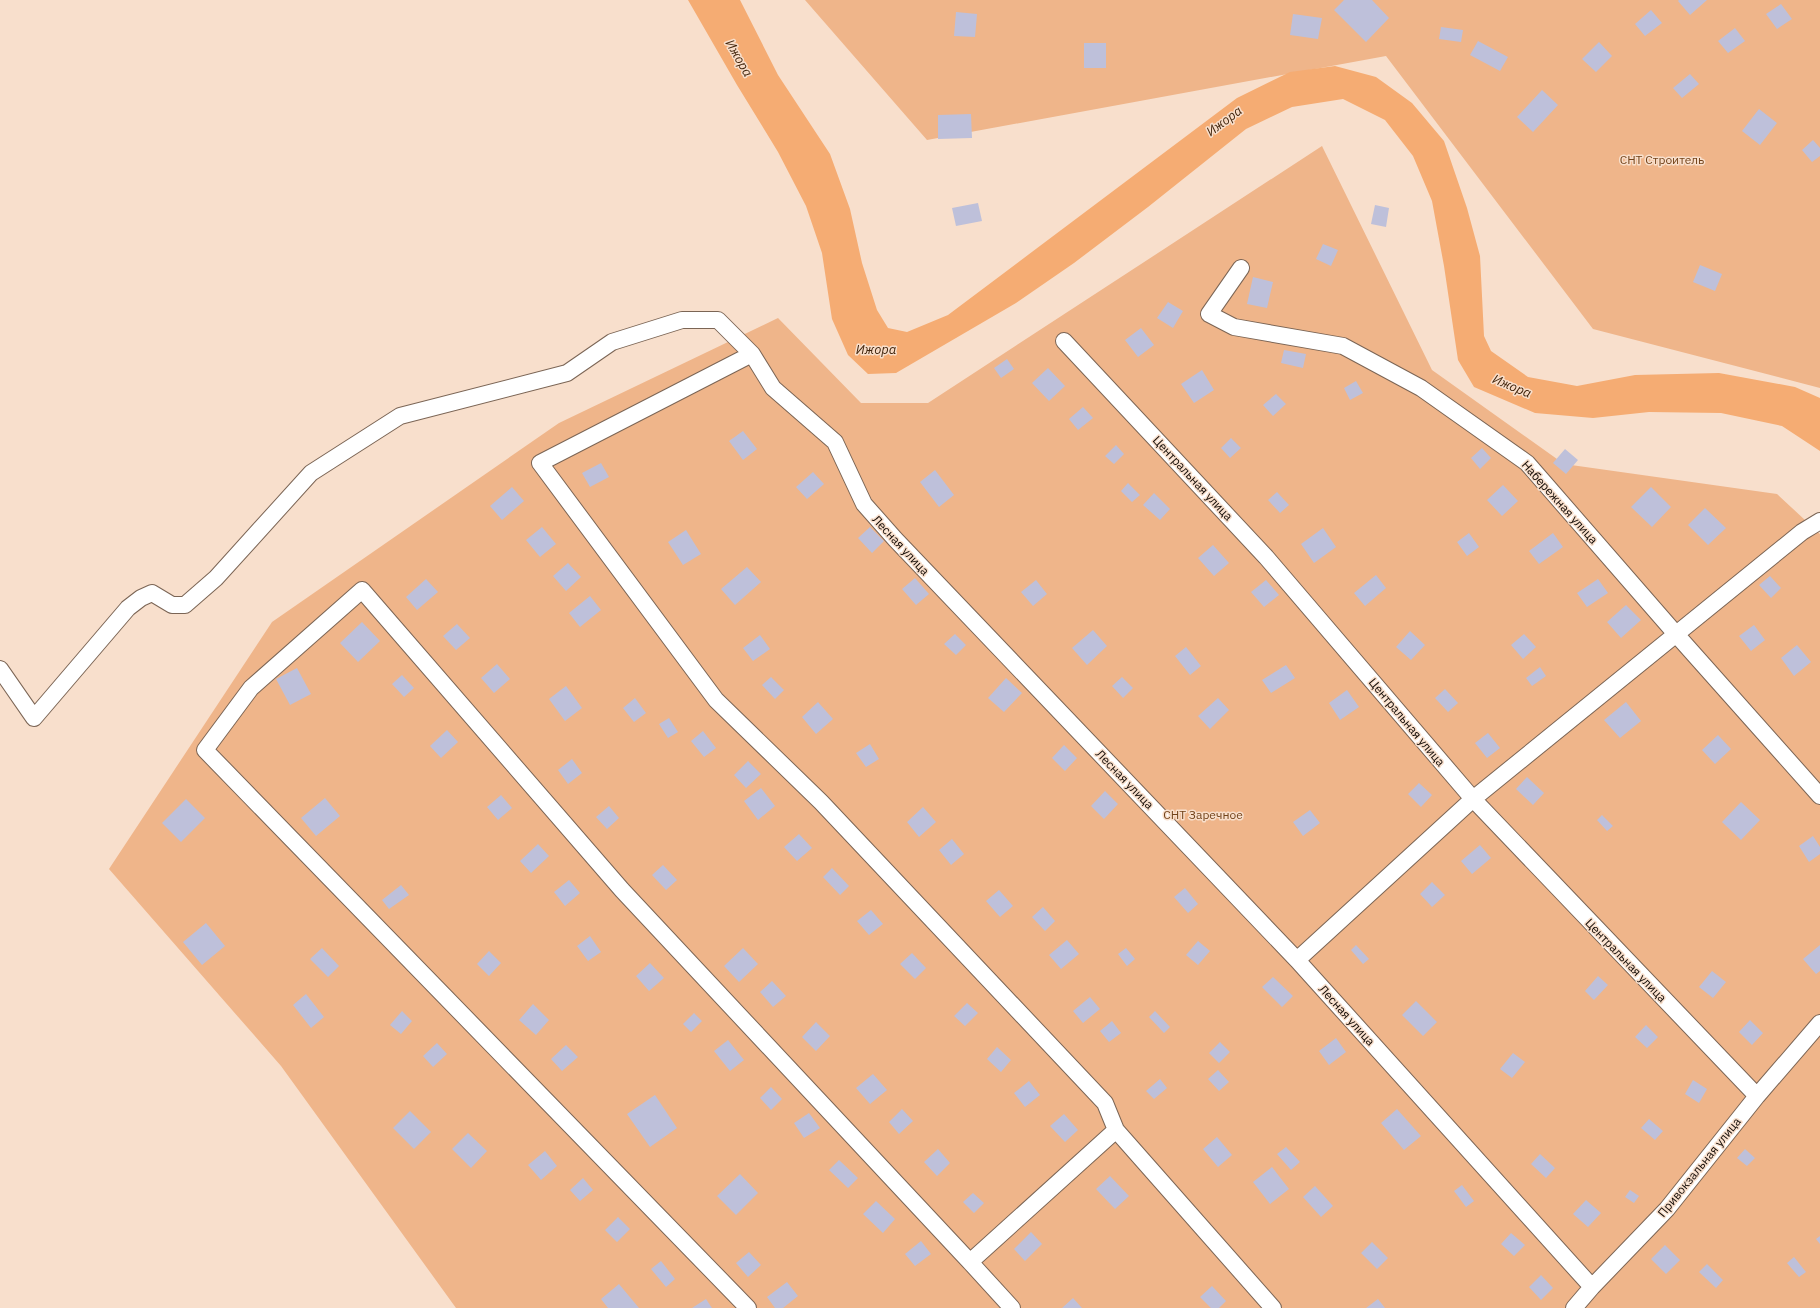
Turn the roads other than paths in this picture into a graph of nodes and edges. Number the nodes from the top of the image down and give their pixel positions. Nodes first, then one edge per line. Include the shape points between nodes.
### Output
1 (1242, 268) dead end
2 (1064, 340) dead end
3 (752, 354) junction
4 (1820, 521) edge
5 (1675, 633) junction
6 (0, 669) edge
7 (1820, 796) edge
8 (1473, 799) junction
9 (1297, 960) junction
10 (1820, 1023) edge
11 (1757, 1096) junction
12 (1116, 1130) junction
13 (970, 1262) junction
14 (1592, 1286) junction
15 (748, 1308) edge
16 (1012, 1308) edge
17 (1273, 1308) edge
18 (1574, 1308) edge

1 - 5 street, Набережная улица via 1209,314 1234,327 1343,346 1421,388 1527,462
2 - 8 street, Центральная улица via 1266,557
3 - 6 street, Лесная улица via 718,320 682,320 612,342 567,373 400,416 311,473 216,578 185,605 172,605 152,594 141,598 128,608 34,718
3 - 9 street, Лесная улица via 772,388 835,442 864,504 895,539
3 - 12 street via 540,463 716,700 821,802 1105,1103
4 - 5 street via 1802,532
5 - 7 street, Набережная улица
5 - 8 street
8 - 9 street
8 - 11 street, Центральная улица
9 - 14 street, Лесная улица
10 - 11 street, Привокзальная улица
11 - 14 street, Привокзальная улица via 1667,1209
12 - 13 street
12 - 17 street
13 - 15 street via 622,890 362,590 251,688 205,750
13 - 16 street
14 - 18 street, Привокзальная улица

